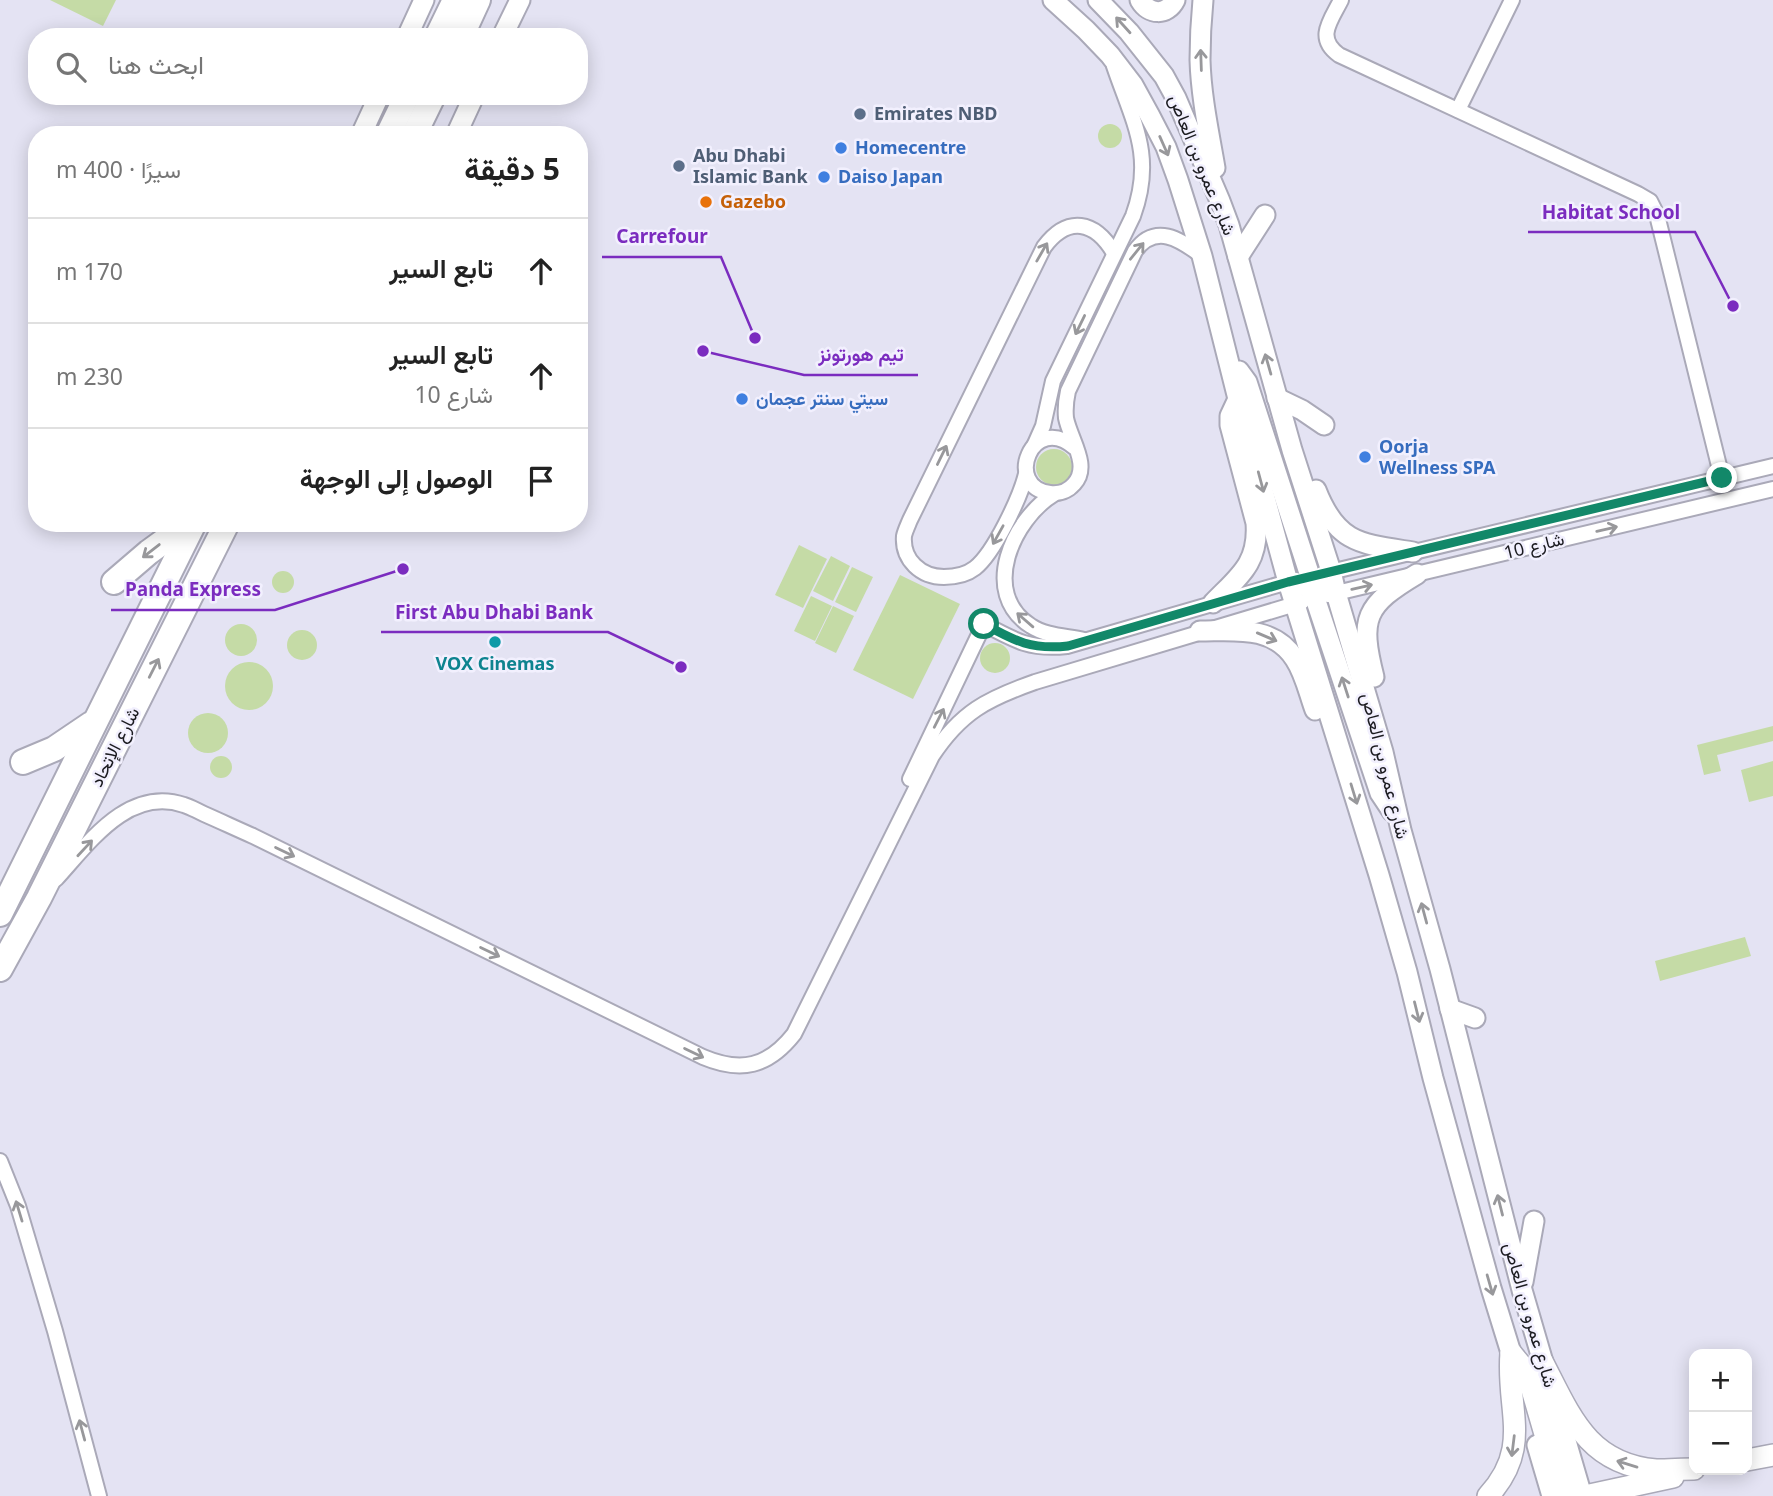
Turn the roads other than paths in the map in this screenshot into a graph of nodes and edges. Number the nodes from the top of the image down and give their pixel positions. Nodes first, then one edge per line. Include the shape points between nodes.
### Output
1 (424, 0) edge
2 (455, 0) edge
3 (478, 0) edge
4 (520, 0) edge
5 (1053, 0) edge
6 (1097, 0) edge
7 (1140, 0) edge
8 (1175, 0) edge
9 (1203, 0) edge
10 (1341, 0) edge
11 (1512, 0) edge
12 (411, 28) edge
13 (441, 28) edge
14 (465, 28) edge
15 (506, 28) edge
16 (1110, 55) junction
17 (375, 105) edge
18 (403, 105) edge
19 (429, 105) edge
20 (470, 105) edge
21 (1458, 110) junction
22 (365, 126) edge
23 (392, 126) edge
24 (418, 126) edge
25 (460, 126) edge
26 (1220, 201) junction
27 (1265, 215) dead end
28 (1114, 253) junction
29 (1202, 256) junction
30 (1238, 257) junction
31 (1230, 365) junction
32 (1277, 398) junction
33 (1238, 399) junction
34 (1324, 425) dead end
35 (1035, 444) junction
36 (1075, 448) junction
37 (1292, 450) junction
38 (1773, 466) edge
39 (1026, 474) junction
40 (1722, 478) junction
41 (1773, 489) edge
42 (1054, 494) junction
43 (178, 532) edge
44 (187, 532) edge
45 (222, 532) edge
46 (1413, 552) junction
47 (1331, 571) junction
48 (1417, 574) junction
49 (1310, 576) junction
50 (114, 582) dead end
51 (1288, 582) junction
52 (1336, 593) junction
53 (1315, 598) junction
54 (1213, 603) junction
55 (1296, 603) junction
56 (1200, 631) junction
57 (1089, 640) junction
58 (94, 722) junction
59 (1384, 752) junction
60 (23, 762) dead end
61 (1344, 764) junction
62 (907, 804) junction
63 (1398, 816) junction
64 (38, 898) junction
65 (0, 914) edge
66 (0, 969) edge
67 (1450, 1009) junction
68 (1475, 1018) dead end
69 (0, 1161) edge
70 (1534, 1221) dead end
71 (1522, 1290) junction
72 (1511, 1353) junction
73 (1542, 1361) junction
74 (1773, 1455) edge
75 (1752, 1459) edge
76 (1689, 1471) edge
77 (1689, 1472) edge
78 (1689, 1473) edge
79 (1578, 1493) edge
80 (99, 1496) edge
81 (1488, 1496) edge
82 (1552, 1496) edge
83 (1647, 1496) edge

1 - 12 main road
2 - 13 highway
3 - 14 highway
4 - 15 main road
5 - 16 main road, شارع عمرو بن العاص
26 -> 6 main road, شارع عمرو بن العاص via 1164,76
7 - 8 main road via 1159,13
26 -> 9 main road via 1200,62
10 - 21 street via 1326,32 1331,49
11 - 21 street
16 - 28 street via 1137,131 1143,164 1140,197
16 -> 29 main road, شارع عمرو بن العاص via 1133,85 1166,147
17 - 22 main road
18 - 23 highway
19 - 24 highway
20 - 25 main road
21 - 40 street via 1644,197 1654,208
26 - 30 main road, شارع عمرو بن العاص
27 - 30 main road
28 -> 35 street via 1053,380
39 -> 28 street via 986,557 973,570 937,577 911,563 904,534 1044,247 1059,233 1080,226 1100,234
29 - 31 main road, شارع عمرو بن العاص
36 -> 29 street via 1066,414 1069,391 1135,251 1147,239 1167,236
32 -> 30 main road, شارع عمرو بن العاص
31 - 33 main road, شارع عمرو بن العاص
31 - 49 main road via 1247,382
32 - 34 main road
32 - 37 main road, شارع عمرو بن العاص
33 -> 51 main road, شارع عمرو بن العاص
33 - 54 main road via 1230,425 1257,536 1251,562
35 - 36 street via 1056,438
35 - 39 street via 1028,452
36 - 42 street via 1082,467 1079,477 1073,486
37 - 46 main road via 1305,462 1338,529 1366,544
37 - 47 main road, شارع عمرو بن العاص
38 - 40 street, شارع 10
39 - 42 street via 1037,488
40 - 46 street, شارع 10
48 -> 41 street, شارع 10
57 -> 42 street via 1032,627 1011,605 1006,591 1004,576 1011,547 1034,508
43 -> 50 highway
44 - 58 highway, شارع الإتحاد
64 -> 45 highway, شارع الإتحاد
46 - 47 street, شارع 10
47 - 49 street, شارع 10
47 - 52 main road, شارع عمرو بن العاص
52 -> 48 street, شارع 10
48 - 59 main road via 1383,597 1368,616 1367,643 1388,731
49 - 51 street, شارع 10
49 - 52 main road
51 - 53 main road via 1305,585
51 - 54 street, شارع 10
51 - 55 main road, شارع عمرو بن العاص
52 - 53 street, شارع 10
52 - 59 main road, شارع عمرو بن العاص
53 - 55 street, شارع 10
63 -> 53 main road via 1380,793
54 - 57 street, شارع 10
55 - 56 street, شارع 10
55 - 61 main road, شارع عمرو بن العاص
56 -> 61 main road via 1265,634 1285,647 1304,678 1327,744
56 - 62 street, شارع 10 via 993,698 944,737
62 -> 57 street, شارع 10 via 910,779 984,624 1038,647
58 - 60 highway via 54,749
58 - 65 highway, شارع الإتحاد
59 - 63 main road, شارع عمرو بن العاص
61 -> 72 main road, شارع عمرو بن العاص via 1407,972
64 -> 62 street via 120,814 135,806 169,801 265,842 703,1057 735,1066 769,1058 794,1034
67 -> 63 main road, شارع عمرو بن العاص
64 - 66 highway, شارع الإتحاد
67 - 68 main road
71 -> 67 main road, شارع عمرو بن العاص
80 -> 69 street via 55,1331
70 - 71 main road
71 - 73 main road, شارع عمرو بن العاص
72 - 79 main road via 1520,1362
72 -> 81 main road via 1513,1454 1503,1478
72 - 82 main road, شارع عمرو بن العاص
76 -> 73 main road via 1637,1467 1597,1449 1575,1425
73 - 79 main road, شارع عمرو بن العاص
74 - 75 main road
77 - 79 main road
78 - 83 main road

